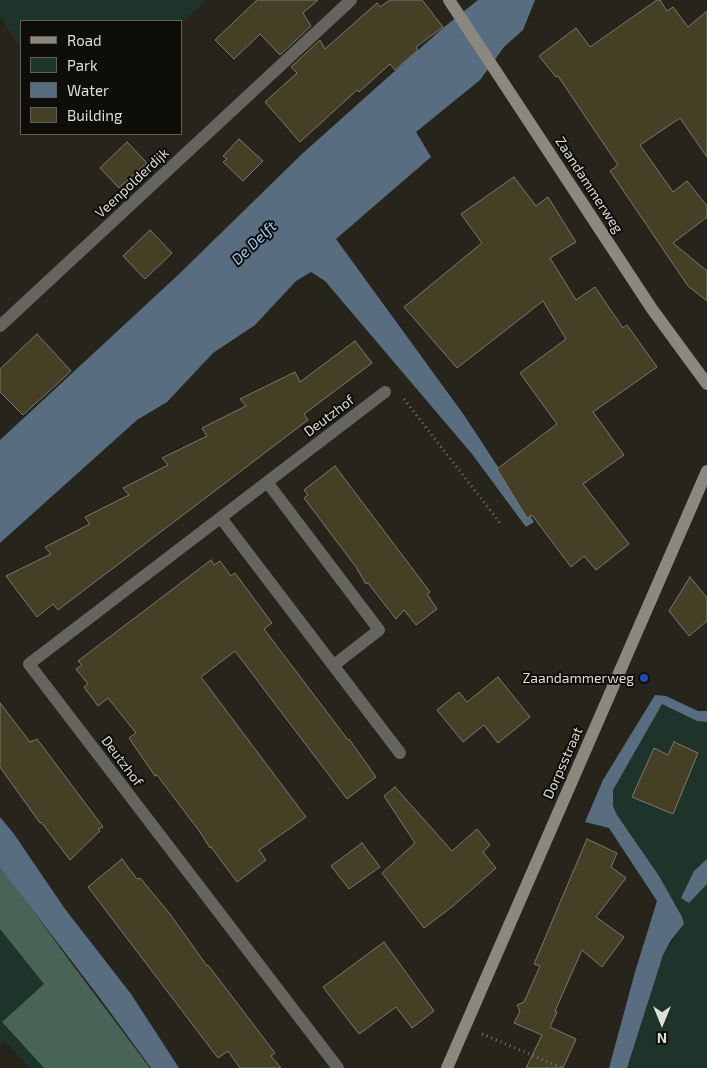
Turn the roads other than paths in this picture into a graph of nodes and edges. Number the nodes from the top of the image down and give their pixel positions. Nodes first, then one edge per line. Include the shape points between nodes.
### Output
1 (351, 0) edge
2 (449, 0) edge
3 (0, 326) edge
4 (707, 384) edge
5 (385, 392) road end
6 (707, 471) edge
7 (267, 482) junction
8 (221, 518) junction
9 (334, 665) junction
10 (400, 753) dead end
11 (338, 1068) edge
12 (447, 1068) edge

1 - 3 street, Veenpolderdijk
2 - 4 street, Zaandammerweg via 652,309
5 - 7 street, Deutzhof
6 - 12 street, Dorpsstraat
7 - 8 street, Deutzhof
7 - 9 street via 379,630
8 - 9 street
8 - 11 street, Deutzhof via 29,664
9 - 10 street

